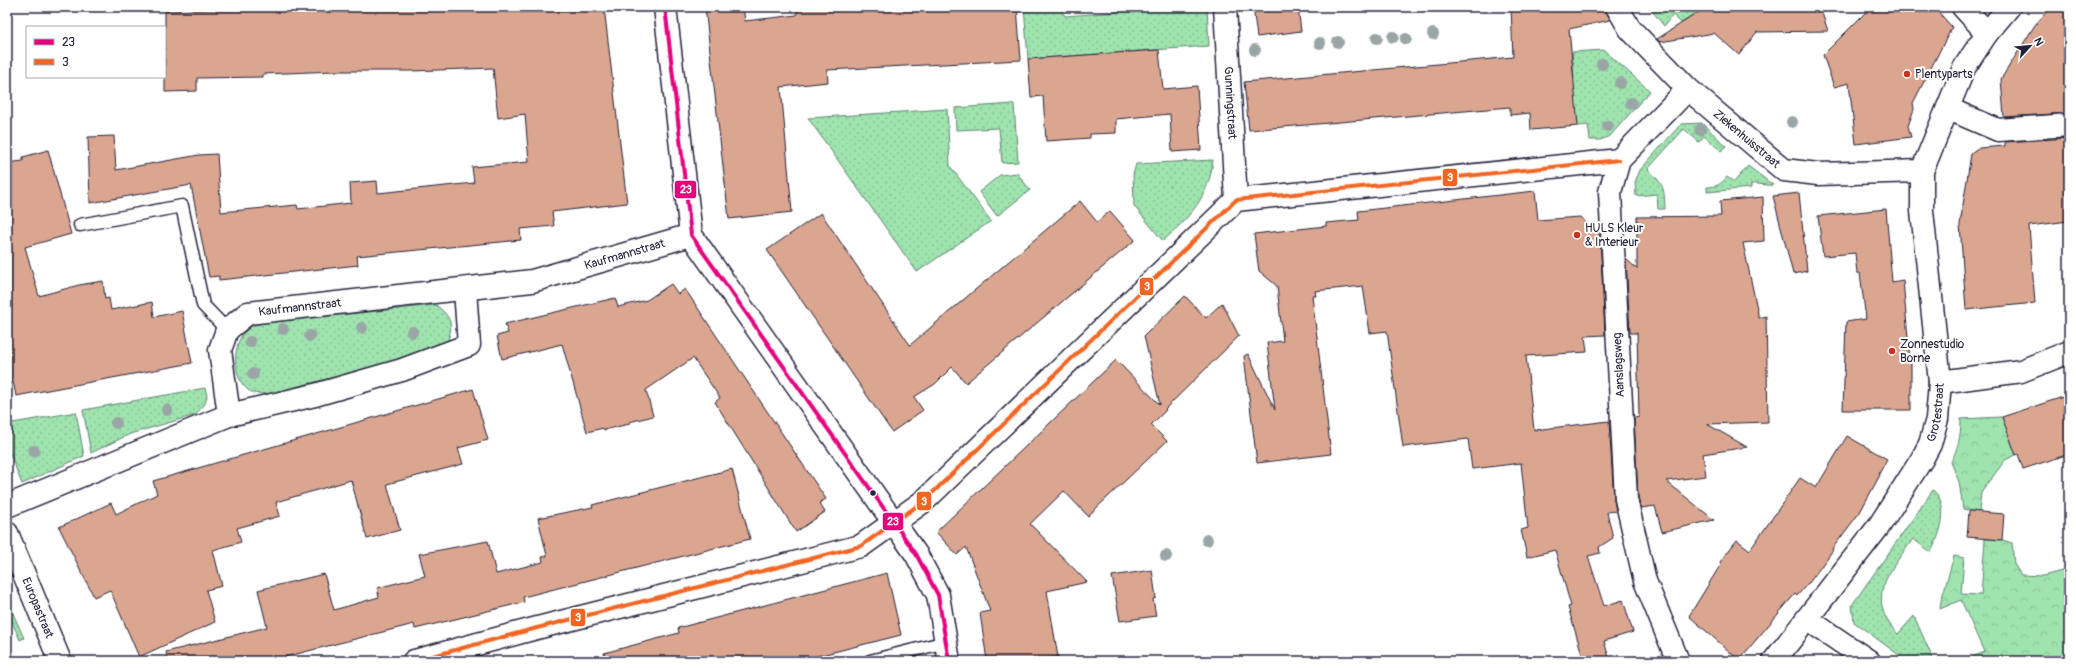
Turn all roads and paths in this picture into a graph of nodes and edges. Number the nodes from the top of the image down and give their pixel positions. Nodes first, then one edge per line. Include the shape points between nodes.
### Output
1 (665, 7) edge
2 (1225, 7) edge
3 (1617, 7) edge
4 (1963, 7) edge
5 (2009, 7) edge
6 (1987, 33) junction
7 (1688, 89) junction
8 (1949, 108) junction
9 (2069, 125) edge
10 (1619, 160) junction
11 (1922, 171) junction
12 (1236, 200) junction
13 (80, 224) dead end
14 (691, 235) junction
15 (465, 290) junction
16 (227, 330) junction
17 (2069, 352) edge
18 (1940, 382) junction
19 (229, 415) junction
20 (7, 506) edge
21 (893, 522) junction
22 (7, 533) edge
23 (1807, 619) junction
24 (948, 651) edge
25 (60, 661) edge
26 (414, 661) edge
27 (870, 661) edge
28 (1678, 661) edge
29 (1774, 661) edge
30 (1869, 661) edge

1 - 14 street
2 - 12 street, Gunningstraat
3 - 7 street, Ziekenhuisstraat via 1630,29
4 - 6 street
5 - 6 street, Grotestraat
6 - 8 street, Grotestraat via 1964,68
7 - 10 street, Aanslagsweg
7 - 11 street, Ziekenhuisstraat via 1784,170 1818,174
8 - 9 street via 1998,130
8 - 11 street, Grotestraat
10 - 12 street
10 - 28 street, Aanslagsweg via 1610,192 1626,499 1645,581
11 - 18 street, Grotestraat via 1922,211
12 - 21 street via 924,501
13 - 16 lane via 182,206 203,305
14 - 15 street, Kaufmannstraat via 532,281
14 - 21 street
15 - 16 street, Kaufmannstraat via 248,313
15 - 19 street via 469,345 402,370 315,395
16 - 19 street via 220,350
17 - 18 street via 2021,371
18 - 23 street, Grotestraat via 1937,419 1930,444 1922,459 1879,526
19 - 20 street
21 - 24 street via 916,554 938,595
21 - 26 street via 861,546
22 - 25 street, Europastraat
23 - 29 street, Grotestraat
23 - 30 street
24 - 27 lane

